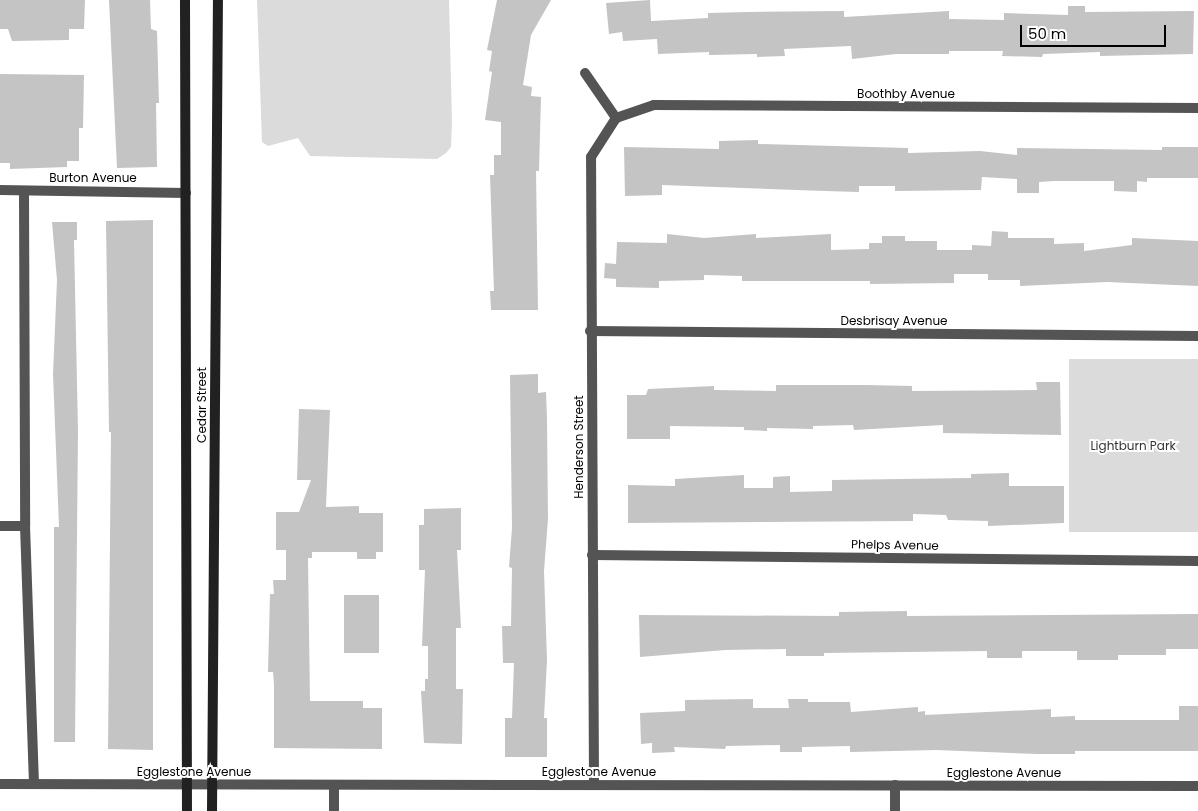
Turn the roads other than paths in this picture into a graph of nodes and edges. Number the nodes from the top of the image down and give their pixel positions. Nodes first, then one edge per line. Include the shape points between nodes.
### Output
1 (185, 0) edge
2 (218, 0) edge
3 (585, 73) dead end
4 (1198, 108) edge
5 (616, 118) junction
6 (0, 190) edge
7 (24, 191) junction
8 (186, 193) junction
9 (590, 331) junction
10 (1198, 336) edge
11 (0, 526) edge
12 (25, 526) junction
13 (592, 555) junction
14 (1198, 561) edge
15 (0, 784) edge
16 (34, 784) junction
17 (187, 784) junction
18 (594, 784) junction
19 (212, 785) junction
20 (334, 785) junction
21 (895, 785) junction
22 (1198, 786) edge
23 (187, 811) edge
24 (212, 811) edge
25 (334, 811) edge
26 (895, 811) edge

1 - 8 main road, Cedar Street
2 - 19 main road, Cedar Street
3 - 5 street
4 - 5 street, Boothby Avenue via 654,105
5 - 9 street, Henderson Street via 591,157
6 - 7 street, Burton Avenue
7 - 8 street, Burton Avenue
7 - 12 street
8 - 17 main road, Cedar Street
9 - 10 street, Desbrisay Avenue
9 - 13 street, Henderson Street
11 - 12 street
12 - 16 street
13 - 14 street, Phelps Avenue
13 - 18 street, Henderson Street
15 - 16 street, Egglestone Avenue
16 - 17 street, Egglestone Avenue
17 - 19 street, Egglestone Avenue
17 - 23 main road, Cedar Street
18 - 20 street, Egglestone Avenue
18 - 21 street, Egglestone Avenue
19 - 20 street, Egglestone Avenue
19 - 24 main road, Cedar Street
20 - 25 street
21 - 22 street, Egglestone Avenue
21 - 26 street

